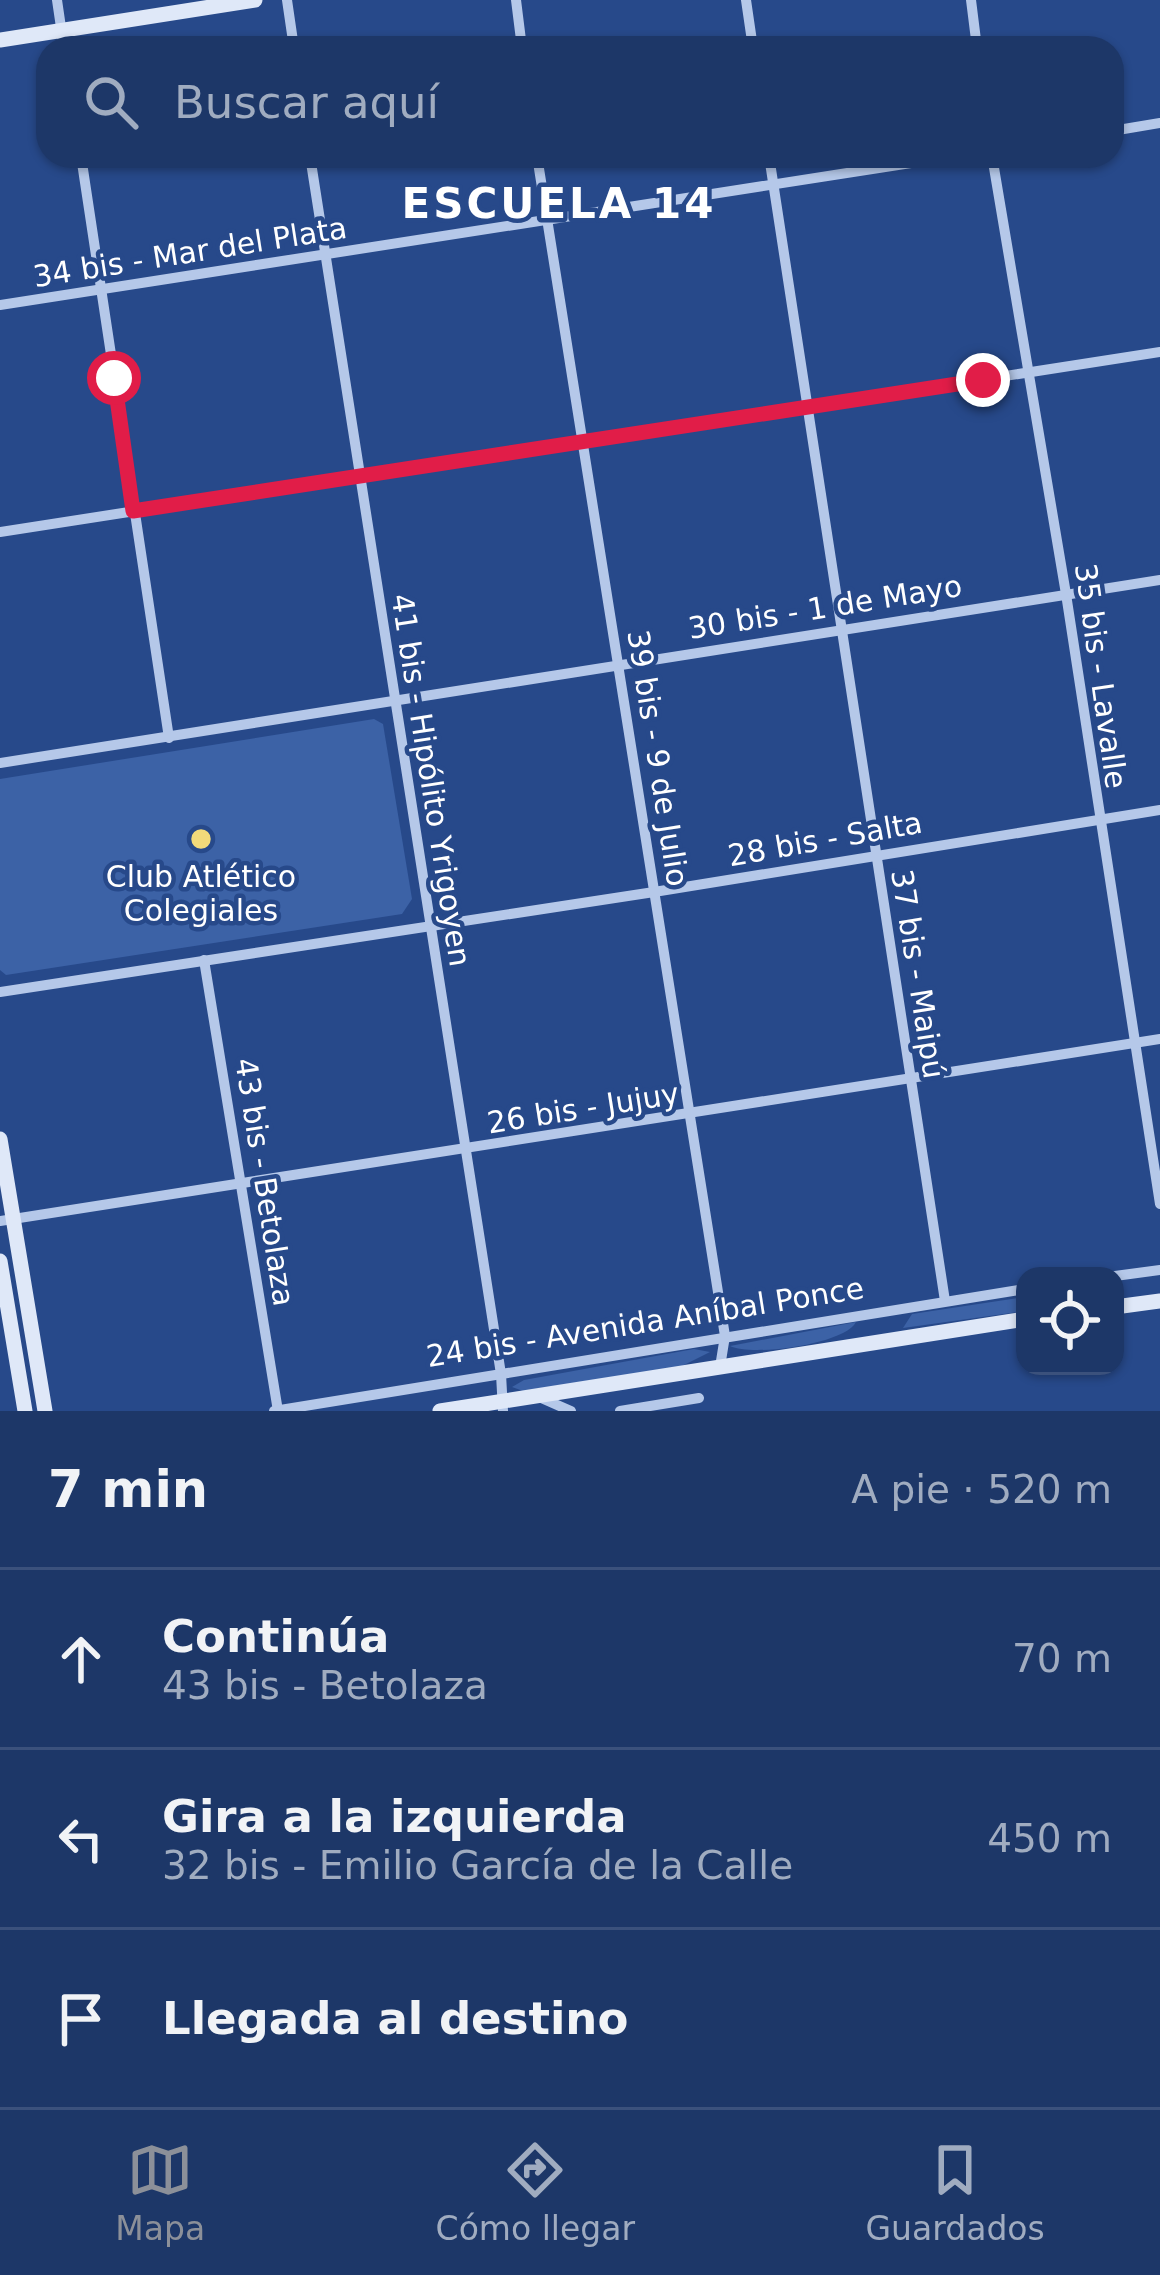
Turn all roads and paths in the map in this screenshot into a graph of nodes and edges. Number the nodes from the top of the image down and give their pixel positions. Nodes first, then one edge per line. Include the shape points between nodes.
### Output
1 (57, 0) edge
2 (255, 0) edge
3 (286, 0) edge
4 (516, 0) edge
5 (746, 0) edge
6 (971, 0) edge
7 (62, 36) edge
8 (82, 36) edge
9 (292, 36) edge
10 (520, 36) edge
11 (751, 36) edge
12 (976, 36) edge
13 (0, 40) edge
14 (36, 40) edge
15 (1160, 123) edge
16 (1124, 129) edge
17 (83, 168) edge
18 (312, 168) edge
19 (540, 168) edge
20 (771, 168) edge
21 (880, 168) edge
22 (994, 168) edge
23 (773, 185) junction
24 (546, 218) junction
25 (325, 256) junction
26 (102, 290) junction
27 (0, 305) edge
28 (1160, 352) edge
29 (1028, 374) junction
30 (806, 406) junction
31 (583, 443) junction
32 (360, 478) junction
33 (133, 511) junction
34 (0, 532) edge
35 (1160, 580) edge
36 (1066, 594) junction
37 (841, 629) junction
38 (620, 664) junction
39 (395, 701) junction
40 (170, 738) junction
41 (0, 763) edge
42 (1160, 810) edge
43 (1099, 819) junction
44 (875, 854) junction
45 (654, 892) junction
46 (429, 925) junction
47 (204, 960) junction
48 (0, 992) edge
49 (1160, 1039) edge
50 (1133, 1043) junction
51 (911, 1077) junction
52 (690, 1115) junction
53 (0, 1139) edge
54 (464, 1150) junction
55 (240, 1184) junction
56 (1160, 1204) edge
57 (6, 1220) edge
58 (0, 1261) edge
59 (1160, 1270) edge
60 (1124, 1275) edge
61 (1016, 1290) edge
62 (945, 1300) junction
63 (1160, 1301) edge
64 (1124, 1306) edge
65 (870, 1312) junction
66 (1016, 1320) edge
67 (724, 1336) junction
68 (875, 1341) junction
69 (720, 1367) junction
70 (501, 1374) junction
71 (536, 1396) junction
72 (699, 1398) dead end
73 (502, 1406) edge
74 (25, 1411) edge
75 (45, 1411) edge
76 (277, 1411) edge
77 (440, 1411) edge
78 (572, 1411) edge
79 (620, 1411) edge

1 - 7 street
2 - 8 main road
3 - 9 street
4 - 10 street
5 - 11 street
6 - 12 street
13 - 14 main road
15 - 16 street
17 - 26 street
18 - 25 street, 41 bis - Hipólito Yrigoyen
19 - 24 street, 39 bis - 9 de Julio
20 - 23 street, 37 bis - Maipú
21 - 23 street, 34 bis - Mar del Plata
22 - 29 street, 35 bis - Lavalle
23 - 24 street, 34 bis - Mar del Plata
23 - 30 street, 37 bis - Maipú
24 - 25 street, 34 bis - Mar del Plata
24 - 31 street, 39 bis - 9 de Julio
25 - 26 street, 34 bis - Mar del Plata
25 - 32 street, 41 bis - Hipólito Yrigoyen
26 - 27 street, 34 bis - Mar del Plata
26 - 33 street
28 - 29 street
29 - 30 street
29 - 36 street, 35 bis - Lavalle
30 - 31 street
30 - 37 street, 37 bis - Maipú
31 - 32 street
31 - 38 street, 39 bis - 9 de Julio
32 - 33 street
32 - 39 street, 41 bis - Hipólito Yrigoyen
33 - 34 street
33 - 40 street
35 - 36 street, 30 bis - 1 de Mayo
36 - 37 street, 30 bis - 1 de Mayo
36 - 43 street, 35 bis - Lavalle
37 - 38 street, 30 bis - 1 de Mayo
37 - 44 street, 37 bis - Maipú
38 - 39 street, 30 bis - 1 de Mayo
38 - 45 street, 39 bis - 9 de Julio
39 - 40 street, 30 bis - 1 de Mayo
39 - 46 street, 41 bis - Hipólito Yrigoyen
40 - 41 street, 30 bis - 1 de Mayo
42 - 43 street, 28 bis - Salta
43 - 44 street, 28 bis - Salta
43 - 50 street, 35 bis - Lavalle
44 - 45 street, 28 bis - Salta
44 - 51 street, 37 bis - Maipú
45 - 46 street, 28 bis - Salta
45 - 52 street, 39 bis - 9 de Julio
46 - 47 street, 28 bis - Salta
46 - 54 street, 41 bis - Hipólito Yrigoyen
47 - 48 street, 28 bis - Salta
47 - 55 street, 43 bis - Betolaza
49 - 50 street, 26 bis - Jujuy
50 - 51 street, 26 bis - Jujuy
50 - 56 street, 35 bis - Lavalle
51 - 52 street, 26 bis - Jujuy
51 - 62 street, 37 bis - Maipú
52 - 54 street, 26 bis - Jujuy
52 - 67 street, 39 bis - 9 de Julio
53 - 57 main road
54 - 55 street, 26 bis - Jujuy
54 - 70 street, 41 bis - Hipólito Yrigoyen
55 - 57 street, 26 bis - Jujuy
55 - 76 street, 43 bis - Betolaza
57 - 75 main road
58 - 74 main road
59 - 60 street
61 - 62 street, 24 bis - Avenida Aníbal Ponce
62 - 65 street, 24 bis - Avenida Aníbal Ponce
63 - 64 main road
65 - 67 street, 24 bis - Avenida Aníbal Ponce
65 - 68 street
66 - 68 main road, 24 bis - Avenida Aníbal Ponce
67 - 69 street, 39 bis - 9 de Julio
67 - 70 street, 24 bis - Avenida Aníbal Ponce
68 - 69 main road, 24 bis - Avenida Aníbal Ponce
69 - 71 main road, 24 bis - Avenida Aníbal Ponce
70 - 73 street, 41 bis - Hipólito Yrigoyen
70 - 76 street, 24 bis - Avenida Aníbal Ponce
71 - 73 main road, 24 bis - Avenida Aníbal Ponce
71 - 78 street, 24 bis - Avenida Aníbal Ponce
72 - 79 street
73 - 77 main road, 24 bis - Avenida Aníbal Ponce

